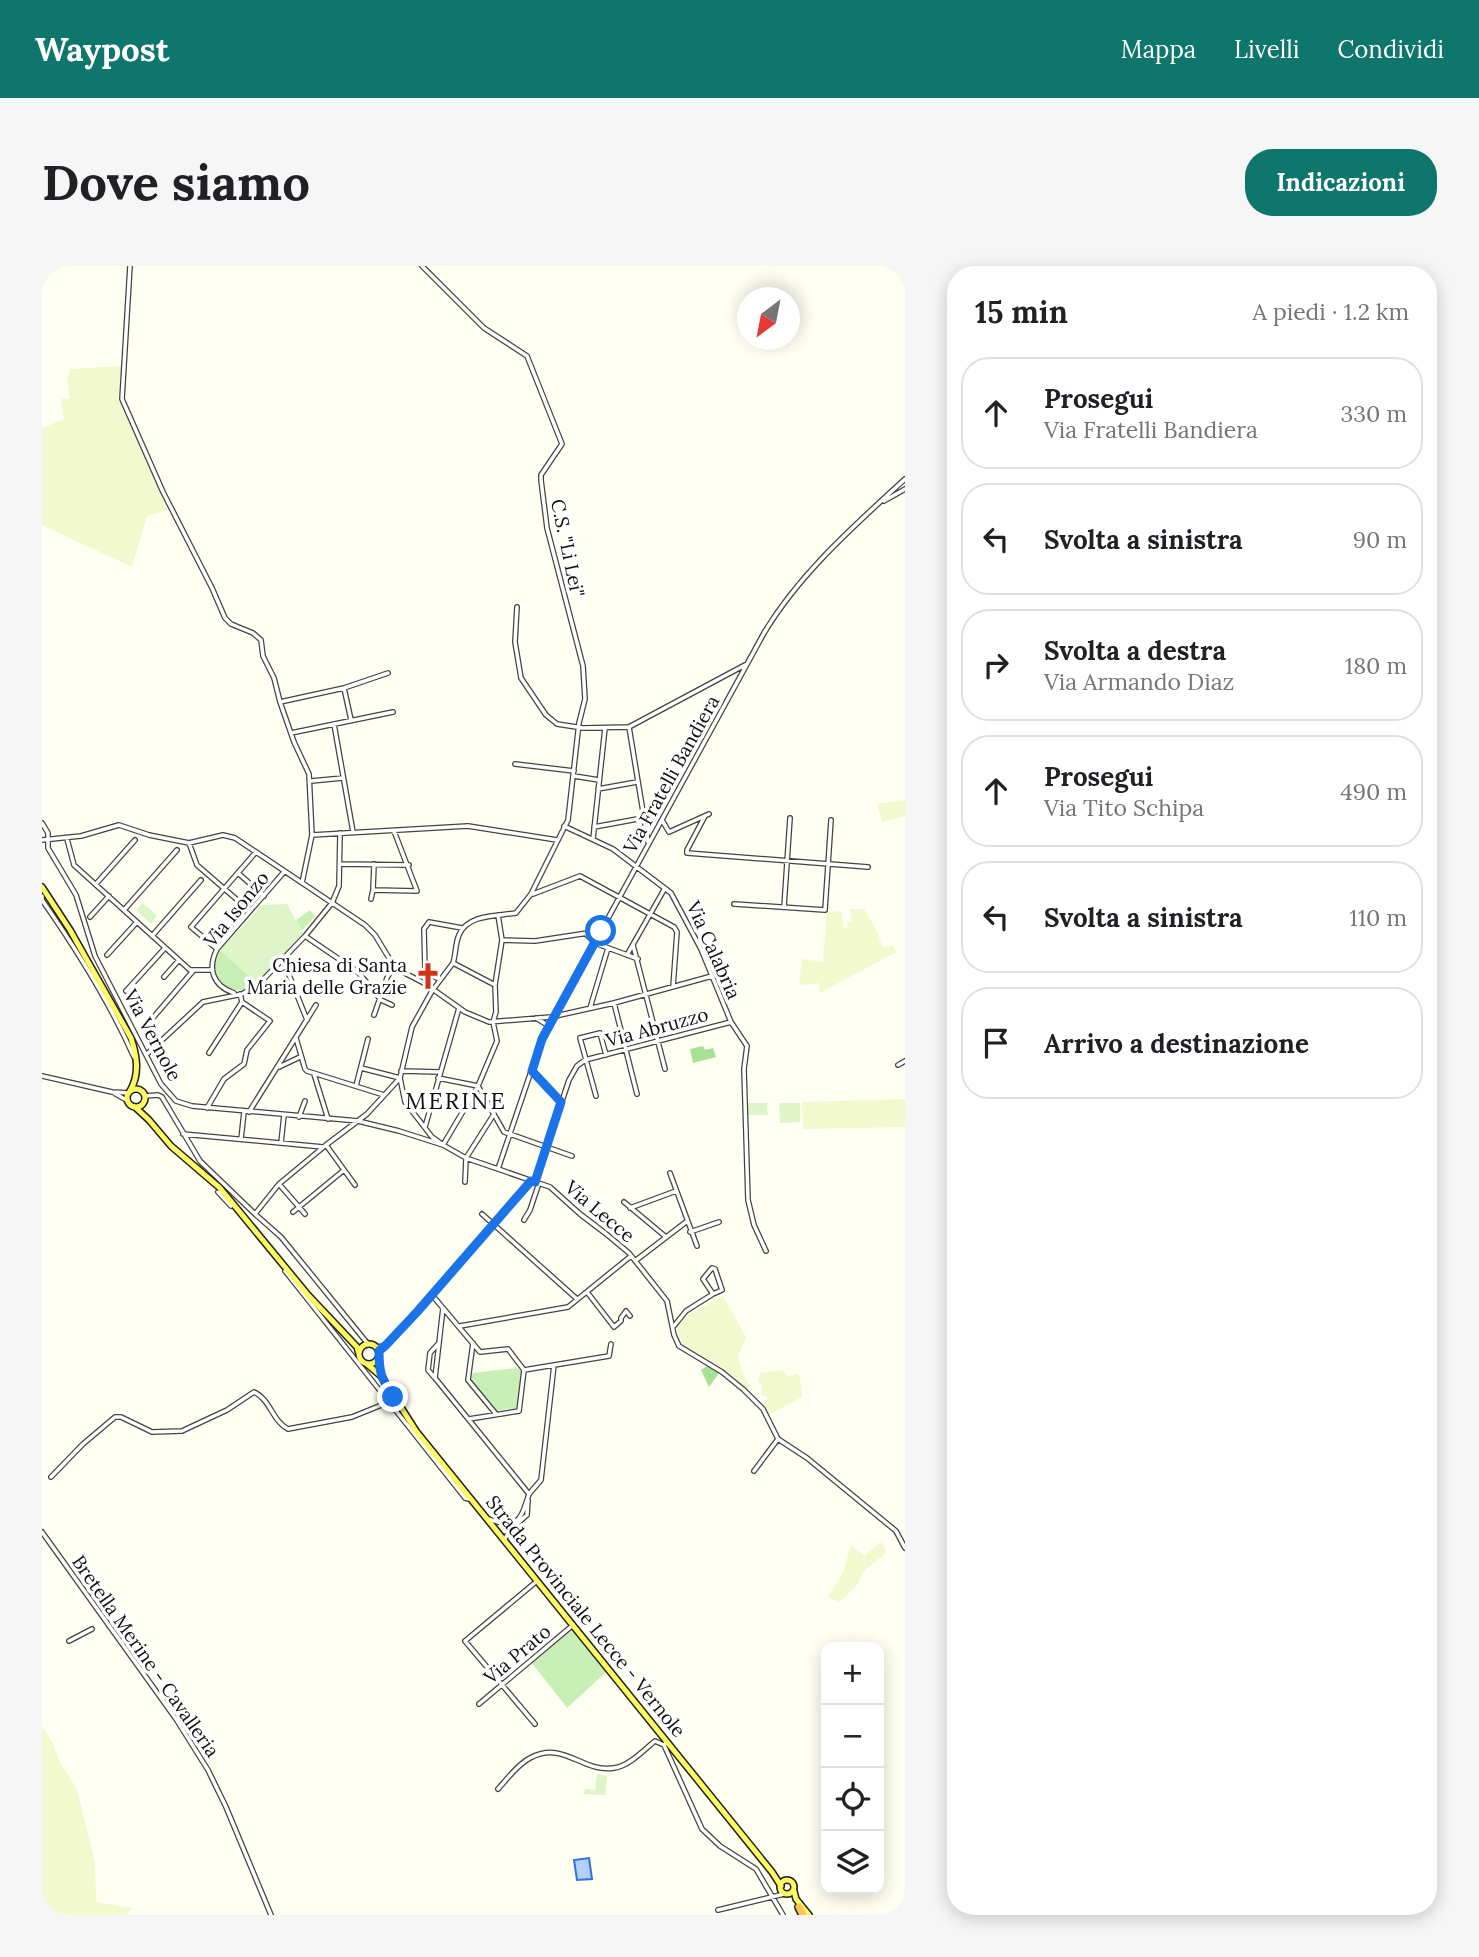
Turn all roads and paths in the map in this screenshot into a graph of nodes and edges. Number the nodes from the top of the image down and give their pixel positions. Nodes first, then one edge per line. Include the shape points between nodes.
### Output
1 (130, 266) edge
2 (422, 266) edge
3 (905, 479) edge
4 (905, 489) edge
5 (864, 518) junction
6 (517, 607) dead end
7 (747, 664) junction
8 (388, 673) dead end
9 (344, 688) junction
10 (280, 702) junction
11 (393, 712) dead end
12 (351, 720) junction
13 (334, 724) junction
14 (629, 727) junction
15 (580, 728) junction
16 (605, 728) junction
17 (291, 733) junction
18 (515, 764) dead end
19 (574, 773) junction
20 (343, 778) junction
21 (599, 779) junction
22 (311, 781) junction
23 (638, 782) junction
24 (598, 789) junction
25 (643, 818) junction
26 (790, 818) dead end
27 (662, 820) junction
28 (831, 820) dead end
29 (42, 823) edge
30 (564, 826) junction
31 (594, 827) junction
32 (394, 831) junction
33 (353, 832) junction
34 (340, 833) junction
35 (312, 835) junction
36 (66, 839) junction
37 (593, 839) junction
38 (42, 840) edge
39 (48, 840) junction
40 (58, 840) junction
41 (135, 840) dead end
42 (556, 840) junction
43 (189, 843) junction
44 (649, 845) junction
45 (52, 849) junction
46 (177, 850) dead end
47 (256, 852) junction
48 (788, 862) junction
49 (340, 864) junction
50 (374, 864) junction
51 (828, 864) junction
52 (409, 865) junction
53 (637, 866) junction
54 (868, 867) dead end
55 (284, 872) junction
56 (238, 873) junction
57 (201, 880) dead end
58 (302, 883) junction
59 (96, 884) junction
60 (42, 888) edge
61 (224, 888) junction
62 (665, 888) junction
63 (373, 890) junction
64 (531, 894) junction
65 (109, 896) junction
66 (264, 896) junction
67 (619, 896) junction
68 (371, 899) dead end
69 (44, 901) edge
70 (332, 903) junction
71 (734, 904) dead end
72 (784, 907) junction
73 (124, 910) junction
74 (250, 911) junction
75 (650, 914) junction
76 (499, 915) junction
77 (90, 917) dead end
78 (137, 922) junction
79 (462, 928) junction
80 (601, 931) junction
81 (583, 934) junction
82 (152, 936) junction
83 (304, 936) junction
84 (502, 940) junction
85 (595, 943) junction
86 (633, 945) junction
87 (165, 947) junction
88 (608, 948) junction
89 (217, 949) junction
90 (107, 955) dead end
91 (627, 955) junction
92 (638, 959) junction
93 (179, 960) junction
94 (283, 960) junction
95 (453, 963) junction
96 (393, 967) junction
97 (211, 970) junction
98 (193, 971) junction
99 (712, 976) junction
100 (164, 977) dead end
101 (440, 980) junction
102 (495, 985) junction
103 (673, 987) junction
104 (432, 990) junction
105 (126, 991) dead end
106 (238, 994) junction
107 (647, 994) junction
108 (381, 1000) junction
109 (242, 1002) junction
110 (614, 1003) junction
111 (391, 1005) dead end
112 (316, 1006) dead end
113 (459, 1008) junction
114 (590, 1008) junction
115 (555, 1014) junction
116 (374, 1015) dead end
117 (534, 1017) junction
118 (307, 1020) junction
119 (494, 1022) junction
120 (731, 1022) junction
121 (146, 1026) dead end
122 (550, 1026) junction
123 (296, 1038) junction
124 (368, 1039) dead end
125 (659, 1041) junction
126 (626, 1051) junction
127 (209, 1053) dead end
128 (147, 1054) junction
129 (606, 1055) junction
130 (301, 1057) junction
131 (586, 1060) junction
132 (905, 1061) edge
133 (898, 1065) dead end
134 (277, 1068) junction
135 (361, 1068) junction
136 (665, 1069) dead end
137 (401, 1071) junction
138 (532, 1071) junction
139 (440, 1072) junction
140 (313, 1073) junction
141 (136, 1074) junction
142 (42, 1076) edge
143 (400, 1078) junction
144 (438, 1078) junction
145 (356, 1086) junction
146 (478, 1086) junction
147 (141, 1090) junction
148 (112, 1092) junction
149 (129, 1092) junction
150 (637, 1094) dead end
151 (384, 1095) junction
152 (145, 1096) junction
153 (596, 1096) dead end
154 (128, 1101) junction
155 (305, 1101) dead end
156 (561, 1102) junction
157 (144, 1103) junction
158 (135, 1107) junction
159 (207, 1108) junction
160 (247, 1112) junction
161 (494, 1114) junction
162 (284, 1115) junction
163 (299, 1116) junction
164 (328, 1119) junction
165 (149, 1120) junction
166 (359, 1121) junction
167 (425, 1127) junction
168 (183, 1134) junction
169 (510, 1134) junction
170 (242, 1139) junction
171 (281, 1143) junction
172 (443, 1145) junction
173 (325, 1146) junction
174 (546, 1147) junction
175 (572, 1156) dead end
176 (466, 1158) junction
177 (498, 1169) junction
178 (344, 1170) junction
179 (670, 1172) dead end
180 (465, 1182) dead end
181 (535, 1182) junction
182 (279, 1184) junction
183 (355, 1185) dead end
184 (676, 1191) junction
185 (218, 1192) dead end
186 (624, 1202) dead end
187 (299, 1207) junction
188 (630, 1208) junction
189 (293, 1212) dead end
190 (255, 1214) junction
191 (305, 1214) dead end
192 (482, 1214) dead end
193 (524, 1220) dead end
194 (686, 1222) junction
195 (719, 1222) dead end
196 (493, 1225) junction
197 (690, 1232) junction
198 (666, 1237) junction
199 (696, 1247) dead end
200 (766, 1251) dead end
201 (631, 1255) junction
202 (635, 1261) junction
203 (587, 1292) junction
204 (713, 1294) junction
205 (432, 1295) junction
206 (578, 1299) junction
207 (443, 1308) junction
208 (630, 1316) dead end
209 (460, 1326) junction
210 (674, 1326) junction
211 (349, 1339) junction
212 (473, 1343) junction
213 (611, 1344) dead end
214 (366, 1345) junction
215 (377, 1349) junction
216 (359, 1355) junction
217 (352, 1358) junction
218 (377, 1360) junction
219 (364, 1365) junction
220 (554, 1366) junction
221 (524, 1370) junction
222 (380, 1376) junction
223 (389, 1402) junction
224 (496, 1414) junction
225 (469, 1419) junction
226 (778, 1439) junction
227 (754, 1471) dead end
228 (51, 1477) dead end
229 (528, 1496) junction
230 (468, 1499) junction
231 (485, 1518) junction
232 (504, 1525) junction
233 (509, 1531) junction
234 (42, 1532) edge
235 (497, 1532) junction
236 (505, 1541) junction
237 (905, 1548) edge
238 (537, 1581) junction
239 (573, 1625) junction
240 (92, 1629) dead end
241 (69, 1641) dead end
242 (502, 1685) junction
243 (479, 1704) dead end
244 (535, 1724) dead end
245 (666, 1744) junction
246 (498, 1788) dead end
247 (772, 1872) junction
248 (787, 1880) junction
249 (783, 1890) junction
250 (794, 1891) junction
251 (775, 1895) junction
252 (799, 1907) joint
253 (718, 1910) dead end
254 (271, 1915) edge
255 (783, 1915) edge
256 (806, 1915) edge

1 - 10 street via 122,399 225,618 261,640
2 - 15 street, C.S. "Li Lei" via 484,328 527,356 561,440 561,448 541,480 550,540 583,666 585,699
3 - 5 street
4 - 5 street
5 - 7 street, Via Fratelli Bandiera via 787,598
6 - 15 street via 521,678 546,715 557,724
7 - 14 street
7 - 27 street, Via Fratelli Bandiera
8 - 9 street
9 - 10 street
9 - 12 street
10 - 17 street
11 - 12 street
12 - 13 street
13 - 17 street
13 - 20 street
14 - 16 street
14 - 23 street
15 - 16 street
15 - 19 street, C.S. "Li Lei"
16 - 21 street
17 - 22 street
18 - 19 street
19 - 21 street
19 - 30 street, C.S. "Li Lei"
20 - 22 street
20 - 33 street
21 - 24 street
22 - 35 street
23 - 24 street
23 - 25 street
24 - 31 street
25 - 31 street
25 - 44 street
26 - 48 street
27 - 44 street, Via Fratelli Bandiera
27 - 48 street via 669,832 707,815 688,853
28 - 51 street
29 - 39 street, Via Vernole
30 - 37 street, Via Calabria
30 - 42 street, C.S. "Li Lei"
31 - 37 street
32 - 33 street
32 - 42 street via 468,826
32 - 52 street
33 - 34 street
34 - 35 street
34 - 49 street
35 - 58 street
36 - 40 street
36 - 43 street via 119,825
36 - 59 street via 74,865
37 - 53 street, Via Calabria
38 - 39 street
39 - 40 street
39 - 45 street, Via Vernole
40 - 45 street
41 - 59 street
42 - 64 street, C.S. "Li Lei"
43 - 47 street via 229,836
43 - 61 street via 197,865
44 - 53 street, Via Fratelli Bandiera
45 - 128 street, Via Vernole via 76,895 95,956
46 - 73 street
47 - 55 street
47 - 56 street
48 - 51 street
48 - 72 street
49 - 50 street
49 - 70 street
50 - 52 street
50 - 63 street
51 - 54 street
51 - 72 street via 825,910
52 - 63 street via 417,891
53 - 62 street, Via Calabria
53 - 67 street, Via Fratelli Bandiera
55 - 58 street
55 - 66 street, Via Isonzo
56 - 61 street
56 - 66 street
57 - 82 street
58 - 70 street
59 - 65 street
60 - 69 main road
61 - 74 street
61 - 89 street via 191,927
62 - 75 street
62 - 99 street, Via Calabria via 674,896
63 - 68 street
64 - 67 street via 580,876
64 - 76 street via 516,913
65 - 73 street
65 - 77 street
66 - 74 street, Via Isonzo
67 - 75 street
67 - 80 street, Via Fratelli Bandiera
69 - 141 main road via 120,1017 131,1038
70 - 83 street
70 - 96 street via 370,930
71 - 72 street
73 - 78 street
74 - 89 street, Via Isonzo
75 - 86 street
75 - 103 street via 677,930
76 - 79 street via 482,917
76 - 84 street
78 - 82 street
78 - 90 street
79 - 95 street
79 - 101 street via 429,922 424,929 425,971
80 - 81 street
80 - 85 street, Via Fratelli Bandiera
81 - 84 street
81 - 85 street
82 - 87 street
83 - 94 street
83 - 108 street via 358,972
84 - 102 street
85 - 88 street
85 - 115 street, Via Fratelli Bandiera
86 - 91 street
86 - 92 street
87 - 93 street
87 - 105 street
88 - 91 street
88 - 114 street
89 - 97 street, Via Isonzo
91 - 92 street
92 - 107 street
93 - 98 street
93 - 100 street
94 - 106 street via 257,986
94 - 118 street
95 - 101 street, Via Lecce
95 - 102 street
96 - 104 street
96 - 108 street
97 - 98 street
97 - 106 street, Via Isonzo via 217,984
98 - 121 street
99 - 103 street
99 - 120 street, Via Calabria
101 - 104 street, Via Lecce
102 - 119 street
103 - 107 street
104 - 113 street
104 - 137 street, Via Lecce via 412,1027
106 - 109 street
106 - 128 street via 203,1003
107 - 110 street
107 - 125 street
108 - 111 street
108 - 116 street
109 - 127 street
109 - 159 street via 270,1021 247,1050 244,1064 221,1083
110 - 114 street
110 - 126 street
112 - 118 street
113 - 119 street
113 - 139 street
114 - 115 street
115 - 117 street
115 - 122 street, Via Fratelli Bandiera
117 - 119 street
117 - 122 street
118 - 123 street
119 - 146 street via 497,1041
120 - 125 street, Via Abruzzo
120 - 200 street, Via Calabria via 747,1046 748,1200
122 - 138 street, Via Fratelli Bandiera
123 - 130 street
123 - 134 street
124 - 135 street
125 - 126 street, Via Abruzzo
125 - 136 street
126 - 129 street, Via Abruzzo
126 - 150 street
128 - 159 street, Via Vernole via 172,1097
129 - 131 street, Via Abruzzo
129 - 131 street via 600,1033 580,1038
130 - 134 street
130 - 140 street via 305,1069
131 - 153 street, Via Abruzzo
131 - 156 street via 571,1074
132 - 133 street
134 - 160 street
135 - 143 street
135 - 145 street
137 - 139 street
137 - 143 street, Via Lecce
138 - 156 street
138 - 169 street, Via Fratelli Bandiera
139 - 144 street
140 - 145 street
140 - 164 street
141 - 147 main road
141 - 149 main road
142 - 148 street
143 - 151 street
143 - 167 street, Via Lecce via 405,1102
144 - 146 street
144 - 167 street
145 - 151 street
146 - 161 street
146 - 172 street
147 - 149 main road
147 - 152 main road
148 - 149 street
148 - 154 street
149 - 154 main road
151 - 166 street
152 - 157 main road, Strada Provinciale Lecce - Vernole
152 - 168 street via 158,1095
154 - 158 main road, Strada Provinciale Lecce - Vernole
155 - 163 street
156 - 174 street
157 - 158 main road
157 - 165 main road, Strada Provinciale Lecce - Vernole
158 - 165 main road, Strada Provinciale Lecce - Vernole
159 - 160 street, Via Vernole
160 - 162 street, Via Vernole
160 - 170 street
161 - 169 street
161 - 176 street
162 - 163 street, Via Vernole
162 - 171 street
163 - 164 street, Via Vernole
164 - 166 street, Via Vernole
165 - 211 main road, Strada Provinciale Lecce - Vernole via 219,1188
166 - 172 street, Via Vernole
166 - 173 street
167 - 172 street, Via Lecce
168 - 170 street
168 - 190 street via 200,1161
169 - 174 street
169 - 177 street, Via Fratelli Bandiera
170 - 171 street
171 - 173 street
172 - 176 street, Via Lecce
173 - 178 street
173 - 182 street
174 - 175 street
174 - 181 street
176 - 177 street, Via Lecce
176 - 180 street
177 - 181 street, Via Lecce
178 - 183 street
178 - 187 street
179 - 184 street
181 - 193 street
181 - 196 street
181 - 201 street, Via Lecce via 550,1187
182 - 187 street
182 - 190 street
184 - 188 street
184 - 194 street
185 - 217 street via 330,1325
186 - 188 street
187 - 189 street
187 - 191 street
188 - 198 street
190 - 214 street via 281,1237
192 - 196 street
194 - 197 street
194 - 198 street
195 - 197 street
196 - 205 street
196 - 206 street
197 - 199 street
198 - 202 street
201 - 202 street, Via Lecce
201 - 203 street
202 - 210 street, Via Lecce via 667,1301
203 - 206 street
203 - 208 street via 614,1327 626,1311
204 - 204 street via 703,1279 712,1268 722,1285 722,1290
204 - 210 street via 686,1311
205 - 207 street
205 - 215 street
206 - 209 street via 565,1308
207 - 209 street
207 - 225 street via 435,1378
209 - 212 street
210 - 226 street via 680,1346 754,1399
211 - 214 main road, Strada Provinciale Lecce - Vernole
211 - 216 main road, Strada Provinciale Lecce - Vernole
212 - 221 street via 480,1352 508,1349
212 - 224 street via 468,1380
213 - 220 street via 610,1356
214 - 215 main road, Strada Provinciale Lecce - Vernole
214 - 216 main road
215 - 218 main road, Strada Provinciale Lecce - Vernole
216 - 217 street
216 - 219 main road, Strada Provinciale Lecce - Vernole
217 - 219 street
218 - 219 main road
218 - 222 main road, Strada Provinciale Lecce - Vernole
219 - 222 main road, Strada Provinciale Lecce - Vernole
219 - 223 street
220 - 221 street
220 - 229 street via 541,1480
221 - 224 street via 519,1411
222 - 230 main road, Strada Provinciale Lecce - Vernole
223 - 228 street via 352,1417 290,1429 283,1427 254,1392 182,1431 154,1432 115,1417
223 - 230 street
224 - 225 street
225 - 229 street
226 - 227 street
226 - 237 street via 896,1531
229 - 232 street via 522,1516
229 - 233 street via 527,1515
230 - 231 main road, Strada Provinciale Lecce - Vernole
231 - 232 street
231 - 235 main road, Strada Provinciale Lecce - Vernole
232 - 235 street
233 - 235 street
233 - 236 street
234 - 254 street, Bretella Merine - Cavalleria via 208,1770
235 - 236 main road, Strada Provinciale Lecce - Vernole
236 - 238 main road, Strada Provinciale Lecce - Vernole
238 - 239 main road, Strada Provinciale Lecce - Vernole
238 - 242 street via 465,1641
239 - 242 street, Via Prato
239 - 245 main road, Strada Provinciale Lecce - Vernole
240 - 241 street
242 - 243 street, Via Prato
242 - 244 street
245 - 246 street via 655,1741 613,1769 581,1763 560,1752 530,1758
245 - 247 main road, Strada Provinciale Lecce - Vernole
245 - 251 street via 702,1829 724,1850 753,1866
247 - 248 main road, Strada Provinciale Lecce - Vernole
247 - 249 main road, Strada Provinciale Lecce - Vernole
248 - 249 main road
248 - 250 main road, Strada Provinciale Lecce - Vernole via 794,1884
249 - 250 main road
249 - 251 street
249 - 252 main road, Strada Provinciale Lecce - Vernole
250 - 256 main road, Strada Provinciale Lecce - Vernole
251 - 253 street
251 - 255 street
252 - 256 highway

